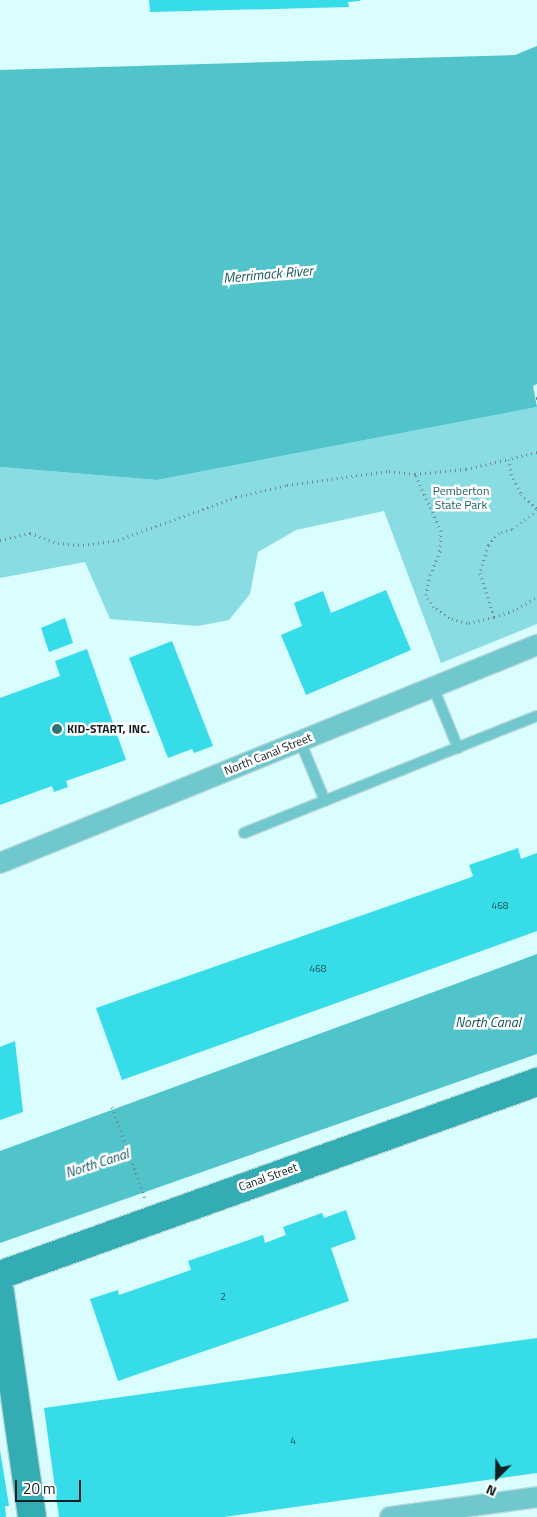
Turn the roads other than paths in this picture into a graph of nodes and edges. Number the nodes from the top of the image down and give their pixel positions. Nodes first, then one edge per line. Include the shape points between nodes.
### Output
1 (537, 646) edge
2 (433, 687) junction
3 (537, 716) edge
4 (300, 741) junction
5 (458, 748) junction
6 (325, 800) junction
7 (244, 833) dead end
8 (0, 863) edge
9 (537, 1082) edge
10 (0, 1275) edge
11 (0, 1292) edge
12 (537, 1497) edge
13 (32, 1517) edge
14 (390, 1517) edge

1 - 2 street, North Canal Street
2 - 4 street, North Canal Street
2 - 5 lane
3 - 5 lane
4 - 6 lane
4 - 8 street, North Canal Street
5 - 6 lane
6 - 7 lane
9 - 10 main road, Canal Street
11 - 13 main road
12 - 14 street

